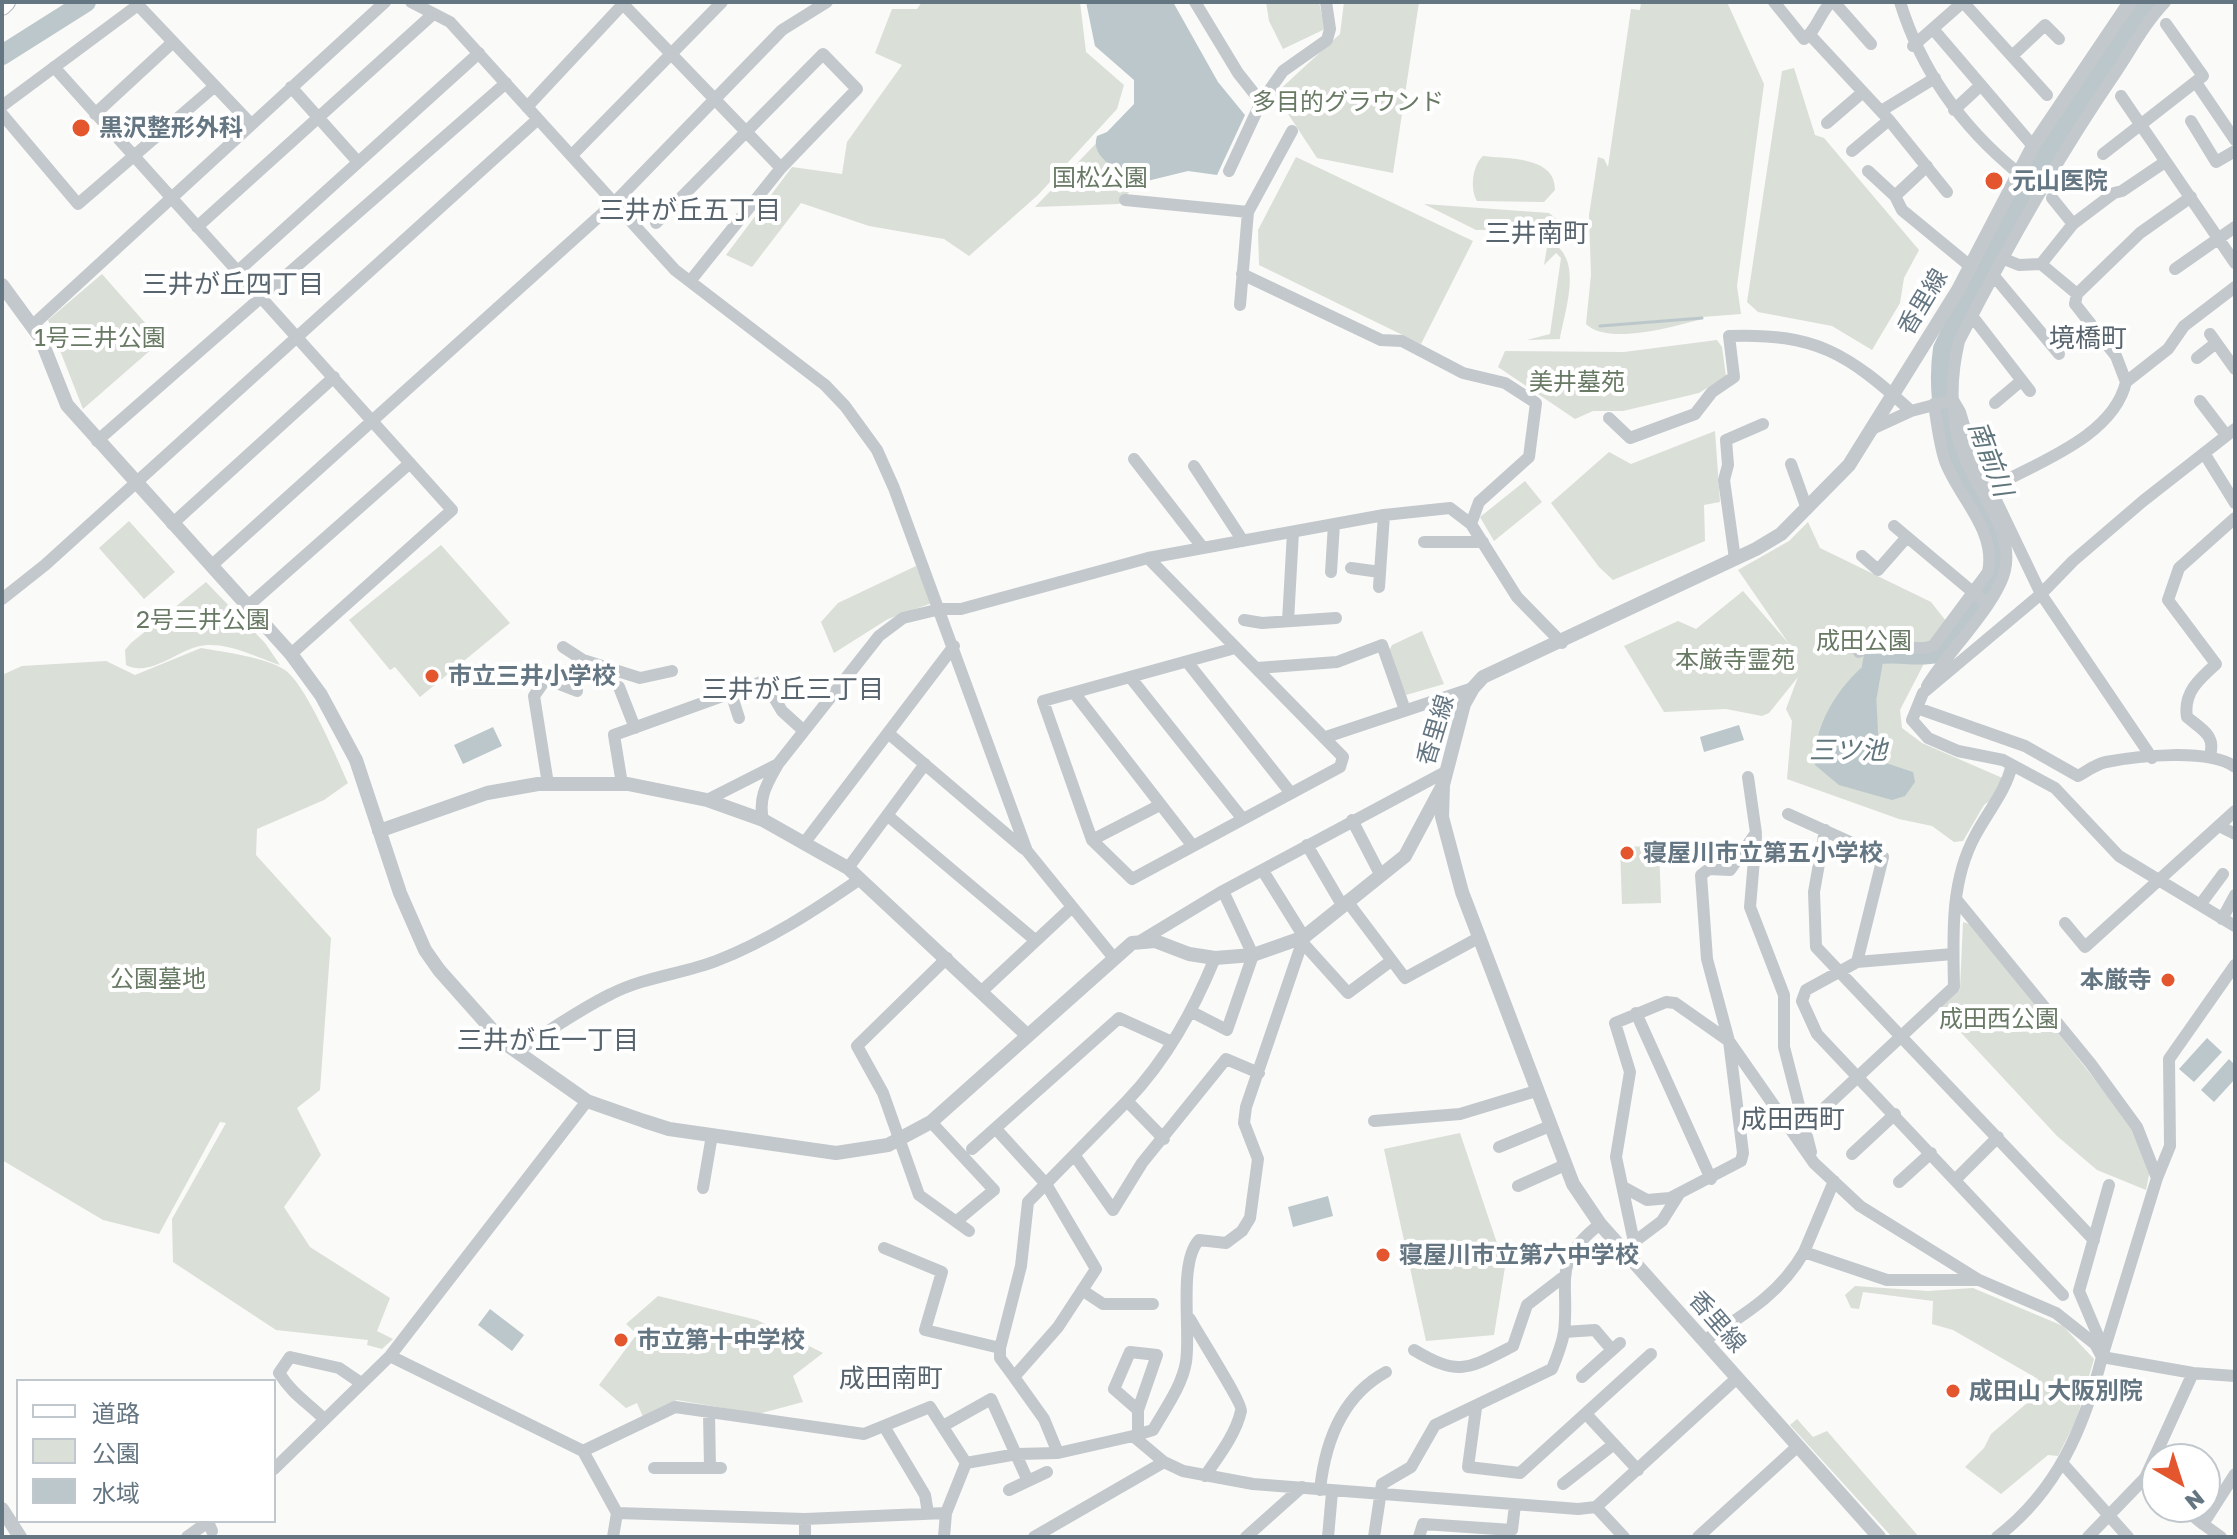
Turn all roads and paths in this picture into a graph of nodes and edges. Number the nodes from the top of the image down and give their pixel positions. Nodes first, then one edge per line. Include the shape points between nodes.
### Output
1 (385, 2) edge
2 (411, 2) edge
3 (722, 2) edge
4 (827, 2) edge
5 (1195, 2) edge
6 (1326, 2) edge
7 (1774, 2) edge
8 (1833, 2) edge
9 (1900, 2) edge
10 (2130, 2) edge
11 (2165, 2) edge
12 (624, 3) edge
13 (138, 4) edge
14 (432, 15) junction
15 (2166, 24) dead end
16 (1933, 29) junction
17 (1810, 35) junction
18 (2059, 39) dead end
19 (1862, 40) dead end
20 (173, 42) junction
21 (1913, 46) junction
22 (479, 53) junction
23 (672, 55) junction
24 (2012, 56) junction
25 (54, 67) junction
26 (1935, 78) junction
27 (506, 83) junction
28 (2197, 84) junction
29 (1981, 85) junction
30 (215, 86) junction
31 (291, 87) junction
32 (1863, 92) junction
33 (2047, 95) dead end
34 (2121, 96) dead end
35 (715, 99) junction
36 (1261, 102) junction
37 (2, 106) edge
38 (527, 107) junction
39 (1954, 110) junction
40 (2, 114) edge
41 (95, 114) junction
42 (1885, 115) junction
43 (319, 118) junction
44 (538, 119) junction
45 (2191, 121) dead end
46 (1827, 123) dead end
47 (251, 124) junction
48 (2139, 126) junction
49 (745, 131) junction
50 (1292, 131) dead end
51 (2235, 140) edge
52 (2033, 146) junction
53 (1852, 151) dead end
54 (2235, 151) edge
55 (2103, 154) dead end
56 (572, 155) junction
57 (133, 157) junction
58 (358, 162) junction
59 (2165, 162) junction
60 (1927, 166) junction
61 (781, 168) junction
62 (1229, 171) dead end
63 (1868, 171) dead end
64 (2017, 172) junction
65 (1947, 192) dead end
66 (1895, 196) junction
67 (2191, 197) junction
68 (2052, 198) dead end
69 (172, 200) junction
70 (1125, 200) dead end
71 (614, 203) junction
72 (1248, 212) junction
73 (656, 223) dead end
74 (2073, 224) junction
75 (197, 227) junction
76 (2235, 227) edge
77 (2219, 239) junction
78 (2004, 259) junction
79 (2235, 263) edge
80 (2041, 264) junction
81 (1970, 266) junction
82 (2175, 269) dead end
83 (238, 271) junction
84 (1242, 274) junction
85 (1994, 276) junction
86 (691, 280) junction
87 (2, 285) edge
88 (2235, 287) edge
89 (2077, 294) junction
90 (262, 298) junction
91 (1240, 305) dead end
92 (1972, 316) junction
93 (33, 325) junction
94 (298, 337) junction
95 (2059, 354) dead end
96 (2197, 358) dead end
97 (2235, 369) edge
98 (334, 377) junction
99 (2126, 382) junction
100 (1892, 396) junction
101 (1953, 400) junction
102 (2200, 401) dead end
103 (1995, 403) dead end
104 (1934, 404) junction
105 (1911, 411) junction
106 (372, 419) junction
107 (1763, 424) dead end
108 (1611, 425) dead end
109 (1874, 428) junction
110 (2231, 432) edge
111 (97, 441) junction
112 (2204, 453) junction
113 (1134, 459) dead end
114 (410, 463) junction
115 (1791, 464) dead end
116 (1194, 466) dead end
117 (1973, 474) junction
118 (135, 483) junction
119 (1958, 485) junction
120 (1989, 486) junction
121 (2235, 503) edge
122 (1807, 509) junction
123 (1384, 515) junction
124 (2235, 518) edge
125 (172, 524) junction
126 (1334, 524) junction
127 (1471, 524) junction
128 (1894, 526) dead end
129 (1293, 532) junction
130 (1907, 537) junction
131 (1243, 541) junction
132 (1424, 542) dead end
133 (1483, 542) junction
134 (1203, 548) junction
135 (1862, 556) dead end
136 (1148, 558) junction
137 (1735, 559) junction
138 (211, 566) junction
139 (1351, 568) dead end
140 (1331, 572) dead end
141 (1380, 572) junction
142 (1379, 587) dead end
143 (2041, 594) junction
144 (1979, 598) junction
145 (2, 599) edge
146 (248, 606) junction
147 (940, 609) junction
148 (1336, 618) dead end
149 (1244, 620) dead end
150 (1288, 621) junction
151 (1562, 643) junction
152 (954, 646) junction
153 (563, 647) dead end
154 (1235, 648) junction
155 (1859, 652) dead end
156 (291, 654) junction
157 (583, 660) junction
158 (1188, 663) junction
159 (1257, 668) junction
160 (672, 671) dead end
161 (1130, 677) junction
162 (619, 687) dead end
163 (1473, 688) junction
164 (731, 693) junction
165 (1923, 693) junction
166 (1075, 694) junction
167 (1917, 708) junction
168 (1405, 710) junction
169 (739, 718) dead end
170 (635, 728) junction
171 (804, 731) junction
172 (888, 733) junction
173 (1326, 737) junction
174 (2210, 755) junction
175 (2152, 758) junction
176 (778, 764) junction
177 (925, 764) junction
178 (2012, 765) junction
179 (2235, 767) edge
180 (1748, 777) dead end
181 (1445, 778) junction
182 (548, 784) junction
183 (622, 784) junction
184 (1290, 792) junction
185 (707, 800) junction
186 (1160, 805) junction
187 (2235, 811) edge
188 (1788, 814) dead end
189 (887, 815) junction
190 (1242, 818) junction
191 (763, 820) junction
192 (1352, 820) junction
193 (2219, 826) junction
194 (1825, 830) junction
195 (379, 831) junction
196 (1756, 833) junction
197 (2235, 834) edge
198 (1092, 840) junction
199 (805, 842) junction
200 (1192, 845) junction
201 (1307, 845) junction
202 (1027, 851) junction
203 (848, 868) junction
204 (1263, 871) junction
205 (2223, 874) dead end
206 (1381, 876) junction
207 (860, 879) junction
208 (2158, 879) junction
209 (1223, 891) junction
210 (2235, 895) edge
211 (1956, 899) junction
212 (1344, 903) junction
213 (2200, 905) junction
214 (1071, 908) junction
215 (2222, 919) junction
216 (2065, 923) dead end
217 (2235, 926) edge
218 (1480, 937) junction
219 (1035, 940) junction
220 (1142, 940) junction
221 (1303, 940) junction
222 (1953, 954) junction
223 (1253, 955) junction
224 (1113, 957) junction
225 (947, 958) junction
226 (1215, 958) junction
227 (1391, 961) junction
228 (1857, 962) junction
229 (2235, 965) edge
230 (1842, 971) junction
231 (982, 991) junction
232 (1192, 1012) junction
233 (1636, 1013) junction
234 (1901, 1034) junction
235 (1027, 1035) junction
236 (1729, 1041) junction
237 (1172, 1042) junction
238 (517, 1051) junction
239 (1259, 1073) junction
240 (1859, 1075) junction
241 (1536, 1091) junction
242 (587, 1101) junction
243 (1127, 1101) junction
244 (1819, 1113) dead end
245 (1895, 1114) junction
246 (1374, 1121) dead end
247 (931, 1122) junction
248 (1550, 1126) junction
249 (996, 1129) junction
250 (712, 1135) junction
251 (1998, 1137) junction
252 (1164, 1139) junction
253 (899, 1140) junction
254 (1499, 1147) dead end
255 (972, 1149) dead end
256 (1931, 1153) junction
257 (1852, 1154) dead end
258 (1075, 1156) junction
259 (1814, 1163) junction
260 (1565, 1165) junction
261 (2157, 1178) junction
262 (1711, 1179) junction
263 (1956, 1179) junction
264 (1834, 1181) junction
265 (1899, 1182) dead end
266 (1046, 1184) junction
267 (2109, 1185) dead end
268 (1518, 1186) dead end
269 (703, 1188) dead end
270 (1625, 1188) junction
271 (1679, 1194) junction
272 (958, 1220) junction
273 (1600, 1224) junction
274 (969, 1231) dead end
275 (2094, 1240) junction
276 (884, 1248) dead end
277 (1630, 1248) junction
278 (1804, 1252) junction
279 (1562, 1278) junction
280 (1979, 1280) junction
281 (1082, 1290) junction
282 (2079, 1291) junction
283 (2063, 1295) junction
284 (1153, 1304) dead end
285 (2056, 1313) junction
286 (1190, 1319) junction
287 (1564, 1332) junction
288 (1705, 1340) junction
289 (1000, 1348) junction
290 (1414, 1350) dead end
291 (2103, 1353) junction
292 (1651, 1354) dead end
293 (390, 1356) junction
294 (1386, 1372) dead end
295 (2193, 1373) junction
296 (2235, 1376) edge
297 (1014, 1377) junction
298 (1582, 1377) dead end
299 (1737, 1378) junction
300 (361, 1383) junction
301 (1476, 1408) junction
302 (1138, 1410) junction
303 (709, 1413) junction
304 (1587, 1415) junction
305 (324, 1419) junction
306 (943, 1426) junction
307 (885, 1428) junction
308 (1135, 1435) junction
309 (2161, 1443) edge
310 (1614, 1444) junction
311 (1798, 1446) junction
312 (583, 1451) junction
313 (1058, 1453) junction
314 (1017, 1454) junction
315 (1164, 1462) junction
316 (966, 1463) junction
317 (2063, 1464) junction
318 (276, 1467) edge
319 (654, 1468) dead end
320 (1638, 1470) junction
321 (1047, 1472) dead end
322 (2235, 1474) edge
323 (1205, 1476) junction
324 (1028, 1481) junction
325 (2141, 1482) edge
326 (1563, 1484) dead end
327 (1302, 1487) junction
328 (1009, 1490) dead end
329 (1326, 1491) junction
330 (1379, 1496) junction
331 (1515, 1505) junction
332 (1596, 1507) junction
333 (2, 1509) edge
334 (617, 1513) junction
335 (928, 1513) junction
336 (946, 1513) junction
337 (2109, 1515) junction
338 (805, 1519) junction
339 (207, 1523) edge
340 (2203, 1524) joint
341 (1871, 1534) edge
342 (20, 1537) edge
343 (187, 1537) edge
344 (613, 1537) edge
345 (805, 1537) edge
346 (944, 1537) edge
347 (1034, 1537) edge
348 (1246, 1537) edge
349 (1328, 1537) edge
350 (1374, 1537) edge
351 (1419, 1537) edge
352 (1624, 1537) edge
353 (1698, 1537) edge
354 (1997, 1537) edge
355 (2088, 1537) edge
356 (2128, 1537) edge
357 (2221, 1537) edge

1 - 31 street
2 - 14 street
3 - 23 street
4 - 35 street via 782,30
5 - 36 street
6 - 36 street via 1327,40 1283,71
7 - 17 street via 1804,39
8 - 17 street via 1819,14
8 - 19 street
9 - 21 street
10 - 52 street, 香里線
11 - 78 street via 2082,120
12 - 23 street
12 - 38 street
13 - 20 street
13 - 25 street
14 - 22 street via 450,22
14 - 43 street
15 - 28 street via 2203,76
16 - 21 street
16 - 24 street via 1963,2
16 - 29 street
17 - 32 street
18 - 24 street via 2045,25
20 - 30 street
20 - 41 street
21 - 26 street
22 - 27 street
22 - 58 street
23 - 35 street
23 - 56 street
24 - 33 street
25 - 37 street
25 - 41 street
26 - 39 street
26 - 42 street
27 - 38 street
27 - 90 street
28 - 48 street
28 - 51 street
29 - 39 street
29 - 52 street
30 - 47 street
30 - 57 street
31 - 43 street
31 - 47 street
32 - 42 street
32 - 46 street
34 - 48 street
35 - 49 street
35 - 71 street
36 - 62 street
38 - 44 street
39 - 64 street
40 - 57 street via 78,204
41 - 57 street
42 - 53 street
42 - 60 street
43 - 58 street
43 - 75 street
44 - 56 street
44 - 94 street
45 - 54 street via 2216,162
47 - 69 street
48 - 55 street
48 - 59 street
49 - 61 street
49 - 61 street via 823,54 849,80 857,89
49 - 73 street
50 - 72 street
52 - 64 street, 香里線
56 - 71 street
57 - 69 street
58 - 83 street
59 - 67 street
59 - 74 street
60 - 65 street
60 - 66 street
61 - 86 street
63 - 66 street
64 - 81 street, 香里線
66 - 81 street via 1902,210
67 - 77 street
67 - 89 street via 2140,233
68 - 74 street
69 - 75 street
69 - 93 street
70 - 72 street
71 - 86 street via 675,270
71 - 106 street
72 - 84 street
74 - 80 street
75 - 83 street
76 - 77 street
77 - 79 street
77 - 82 street
78 - 80 street
78 - 85 street
80 - 89 street
81 - 100 street, 香里線
83 - 90 street
84 - 91 street
84 - 127 street via 1381,340 1402,341 1463,373 1505,383 1536,403 1529,457 1479,502
85 - 92 street
85 - 95 street
86 - 147 street via 825,385 853,414 883,462
87 - 93 street
88 - 99 street via 2184,326 2168,349
89 - 99 street via 2075,304 2116,356
90 - 94 street
90 - 111 street
92 - 101 street via 1956,352
92 - 103 street via 2026,386
93 - 111 street via 67,405
94 - 98 street
94 - 118 street
96 - 97 street via 2213,338
98 - 106 street
98 - 125 street
99 - 120 street via 2122,398 2089,433
100 - 105 street
100 - 108 street via 1826,348 1800,339 1729,336 1734,377 1712,392 1695,414 1667,419 1630,438
100 - 109 street, 香里線
101 - 104 street
101 - 117 street
101 - 120 street
102 - 110 street
104 - 105 street
104 - 119 street via 1946,463
105 - 109 street
106 - 114 street
106 - 138 street
107 - 137 street via 1726,440 1724,480
109 - 122 street, 香里線 via 1849,465
110 - 112 street
111 - 118 street
112 - 121 street
112 - 143 street via 2073,561
113 - 134 street
114 - 146 street
114 - 156 street via 452,510
115 - 122 street
116 - 131 street
117 - 119 street
117 - 144 street via 2005,547 2006,568
118 - 125 street
118 - 145 street
119 - 144 street via 1990,560
120 - 143 street
122 - 137 street, 香里線 via 1781,534
123 - 126 street
123 - 127 street via 1450,508
123 - 141 street
124 - 174 street via 2179,568 2168,600 2216,664 2196,681 2185,707 2187,717 2210,735
125 - 138 street
126 - 129 street
126 - 140 street
127 - 133 street
128 - 130 street
129 - 131 street
129 - 150 street
130 - 135 street via 1878,570
130 - 144 street
131 - 134 street
132 - 133 street
133 - 151 street via 1517,597
134 - 136 street
136 - 147 street via 961,609
136 - 154 street
137 - 151 street, 香里線
138 - 146 street
139 - 141 street
141 - 142 street
143 - 165 street
143 - 175 street
144 - 155 street via 1933,646 1877,642
144 - 165 street
146 - 156 street
147 - 152 street
147 - 171 street via 903,618 879,636
148 - 150 street
149 - 150 street
151 - 163 street, 香里線 via 1511,662
152 - 172 street
152 - 202 street
153 - 157 street
154 - 158 street
154 - 159 street
156 - 195 street via 342,731
157 - 160 street via 640,678
157 - 182 street via 571,688 546,679 534,696
158 - 161 street
158 - 184 street
159 - 168 street via 1337,662 1382,645
159 - 173 street
161 - 166 street
161 - 190 street
162 - 170 street
163 - 168 street
163 - 181 street, 香里線
164 - 169 street
164 - 170 street
164 - 171 street via 764,681 782,711
165 - 167 street
166 - 186 street
166 - 198 street via 1043,701
167 - 175 street via 2025,746 2078,776 2103,762
167 - 178 street via 1912,720 1928,738
168 - 173 street
170 - 183 street via 614,735
171 - 176 street
172 - 177 street
172 - 199 street
173 - 184 street via 1343,757 1340,767
174 - 175 street
174 - 179 street
176 - 185 street
176 - 191 street via 763,790
177 - 189 street
177 - 202 street
178 - 208 street via 2055,788 2119,856
178 - 211 street via 2007,787 1973,838
180 - 196 street
181 - 192 street
181 - 206 street via 1405,856
181 - 218 street, 香里線 via 1442,817 1448,846
182 - 183 street
182 - 195 street via 487,793
183 - 185 street
184 - 190 street
185 - 191 street
186 - 198 street
186 - 200 street
187 - 193 street
188 - 194 street
189 - 203 street
189 - 219 street
190 - 200 street
191 - 199 street
192 - 201 street
192 - 206 street
193 - 197 street
193 - 208 street
194 - 228 street via 1883,857
194 - 230 street via 1814,892 1816,947
195 - 238 street via 425,950 465,1003
196 - 236 street via 1730,870 1709,869 1701,875 1707,959
196 - 259 street via 1750,907 1784,995 1784,1047
198 - 200 street via 1132,879
199 - 203 street
201 - 204 street
201 - 212 street
202 - 214 street
203 - 207 street
204 - 209 street
204 - 221 street
205 - 213 street
206 - 212 street
207 - 225 street
207 - 238 street via 743,950 610,994
208 - 213 street
208 - 216 street via 2085,947
209 - 220 street
209 - 223 street
210 - 215 street
211 - 222 street
211 - 261 street via 2130,1116
212 - 221 street
212 - 227 street
213 - 215 street
214 - 219 street
214 - 224 street
215 - 217 street
218 - 227 street via 1405,978
218 - 241 street, 香里線
219 - 231 street
220 - 224 street
220 - 226 street
221 - 223 street
221 - 227 street via 1348,993
221 - 239 street
222 - 228 street
222 - 234 street via 1954,987
223 - 226 street
223 - 232 street via 1227,1030
224 - 235 street
225 - 231 street
225 - 253 street via 857,1046 883,1093
226 - 232 street
228 - 230 street
229 - 261 street via 2169,1059 2170,1146
230 - 234 street
230 - 240 street via 1806,990 1802,1001 1811,1027
231 - 235 street
232 - 237 street
233 - 236 street via 1675,1003
233 - 262 street
233 - 270 street via 1615,1023 1630,1072 1616,1157
234 - 240 street
234 - 251 street
235 - 247 street
236 - 259 street
236 - 262 street via 1743,1153 1741,1161
237 - 243 street via 1155,1072
237 - 249 street via 1119,1018
238 - 242 street
239 - 252 street via 1226,1059
239 - 286 street via 1244,1123 1258,1159 1250,1218 1226,1243 1199,1240 1194,1246 1188,1269
240 - 244 street
240 - 245 street
241 - 246 street via 1460,1114
241 - 248 street, 香里線
242 - 250 street via 669,1129
242 - 293 street
243 - 252 street
243 - 258 street
245 - 256 street
245 - 257 street
247 - 253 street
247 - 272 street via 994,1190
248 - 254 street
248 - 260 street, 香里線
249 - 255 street
249 - 266 street
250 - 253 street via 836,1153 864,1152
250 - 269 street
251 - 263 street
251 - 275 street
252 - 258 street via 1113,1210
253 - 272 street via 919,1195
256 - 263 street
256 - 265 street
258 - 266 street
259 - 264 street
260 - 268 street
260 - 273 street, 香里線
261 - 291 street
262 - 271 street
263 - 283 street
264 - 278 street
264 - 280 street via 1860,1206
266 - 281 street via 1096,1269
266 - 289 street via 1028,1202 1021,1266
267 - 275 street
270 - 271 street via 1647,1200
270 - 277 street
271 - 277 street via 1662,1221
272 - 274 street
273 - 277 street, 香里線
273 - 279 street via 1574,1249
275 - 282 street
276 - 289 street via 942,1272 925,1330
277 - 288 street, 香里線
278 - 280 street via 1887,1280
278 - 288 street via 1771,1297
279 - 287 street
279 - 290 street via 1527,1305 1513,1346 1475,1365 1444,1368
280 - 285 street
281 - 284 street via 1103,1304
281 - 297 street
282 - 283 street
282 - 291 street
283 - 285 street
285 - 291 street
286 - 308 street via 1178,1384 1153,1430
286 - 323 street via 1241,1400 1225,1447
287 - 298 street via 1595,1330 1616,1346
287 - 301 street via 1552,1369
288 - 299 street, 香里線
289 - 297 street via 1000,1358
291 - 295 street
291 - 317 street via 2090,1407
292 - 304 street
293 - 300 street
293 - 312 street
294 - 329 street via 1349,1402 1330,1439
295 - 296 street
295 - 309 street
297 - 313 street via 1044,1419
299 - 311 street, 香里線
299 - 320 street
300 - 305 street
300 - 305 street via 339,1368 290,1357 279,1373 294,1397
301 - 304 street via 1468,1467 1520,1473
301 - 330 street via 1435,1425 1411,1467 1382,1484
302 - 302 street via 1114,1389 1130,1352 1157,1355
302 - 308 street
303 - 307 street via 864,1434
303 - 312 street via 675,1407
303 - 319 street via 716,1468
304 - 310 street
305 - 318 street
306 - 307 street via 930,1407
306 - 314 street via 991,1399
306 - 316 street
307 - 335 street via 925,1495
308 - 313 street
308 - 315 street
310 - 320 street
310 - 326 street
311 - 341 street, 香里線
311 - 353 street
312 - 334 street
313 - 314 street
314 - 316 street
314 - 324 street
315 - 323 street
315 - 347 street
316 - 336 street
317 - 337 street
317 - 354 street via 2032,1508
320 - 332 street
321 - 324 street
322 - 340 street
323 - 327 street
324 - 328 street
325 - 337 street
327 - 329 street
327 - 348 street
329 - 330 street
329 - 349 street
330 - 331 street
330 - 350 street
331 - 332 street
331 - 351 street via 1512,1530 1423,1524
332 - 352 street
333 - 342 street
334 - 338 street
334 - 344 street
335 - 336 street
335 - 338 street
336 - 346 street
337 - 355 street
337 - 356 street
338 - 345 street
339 - 343 street
340 - 357 street

